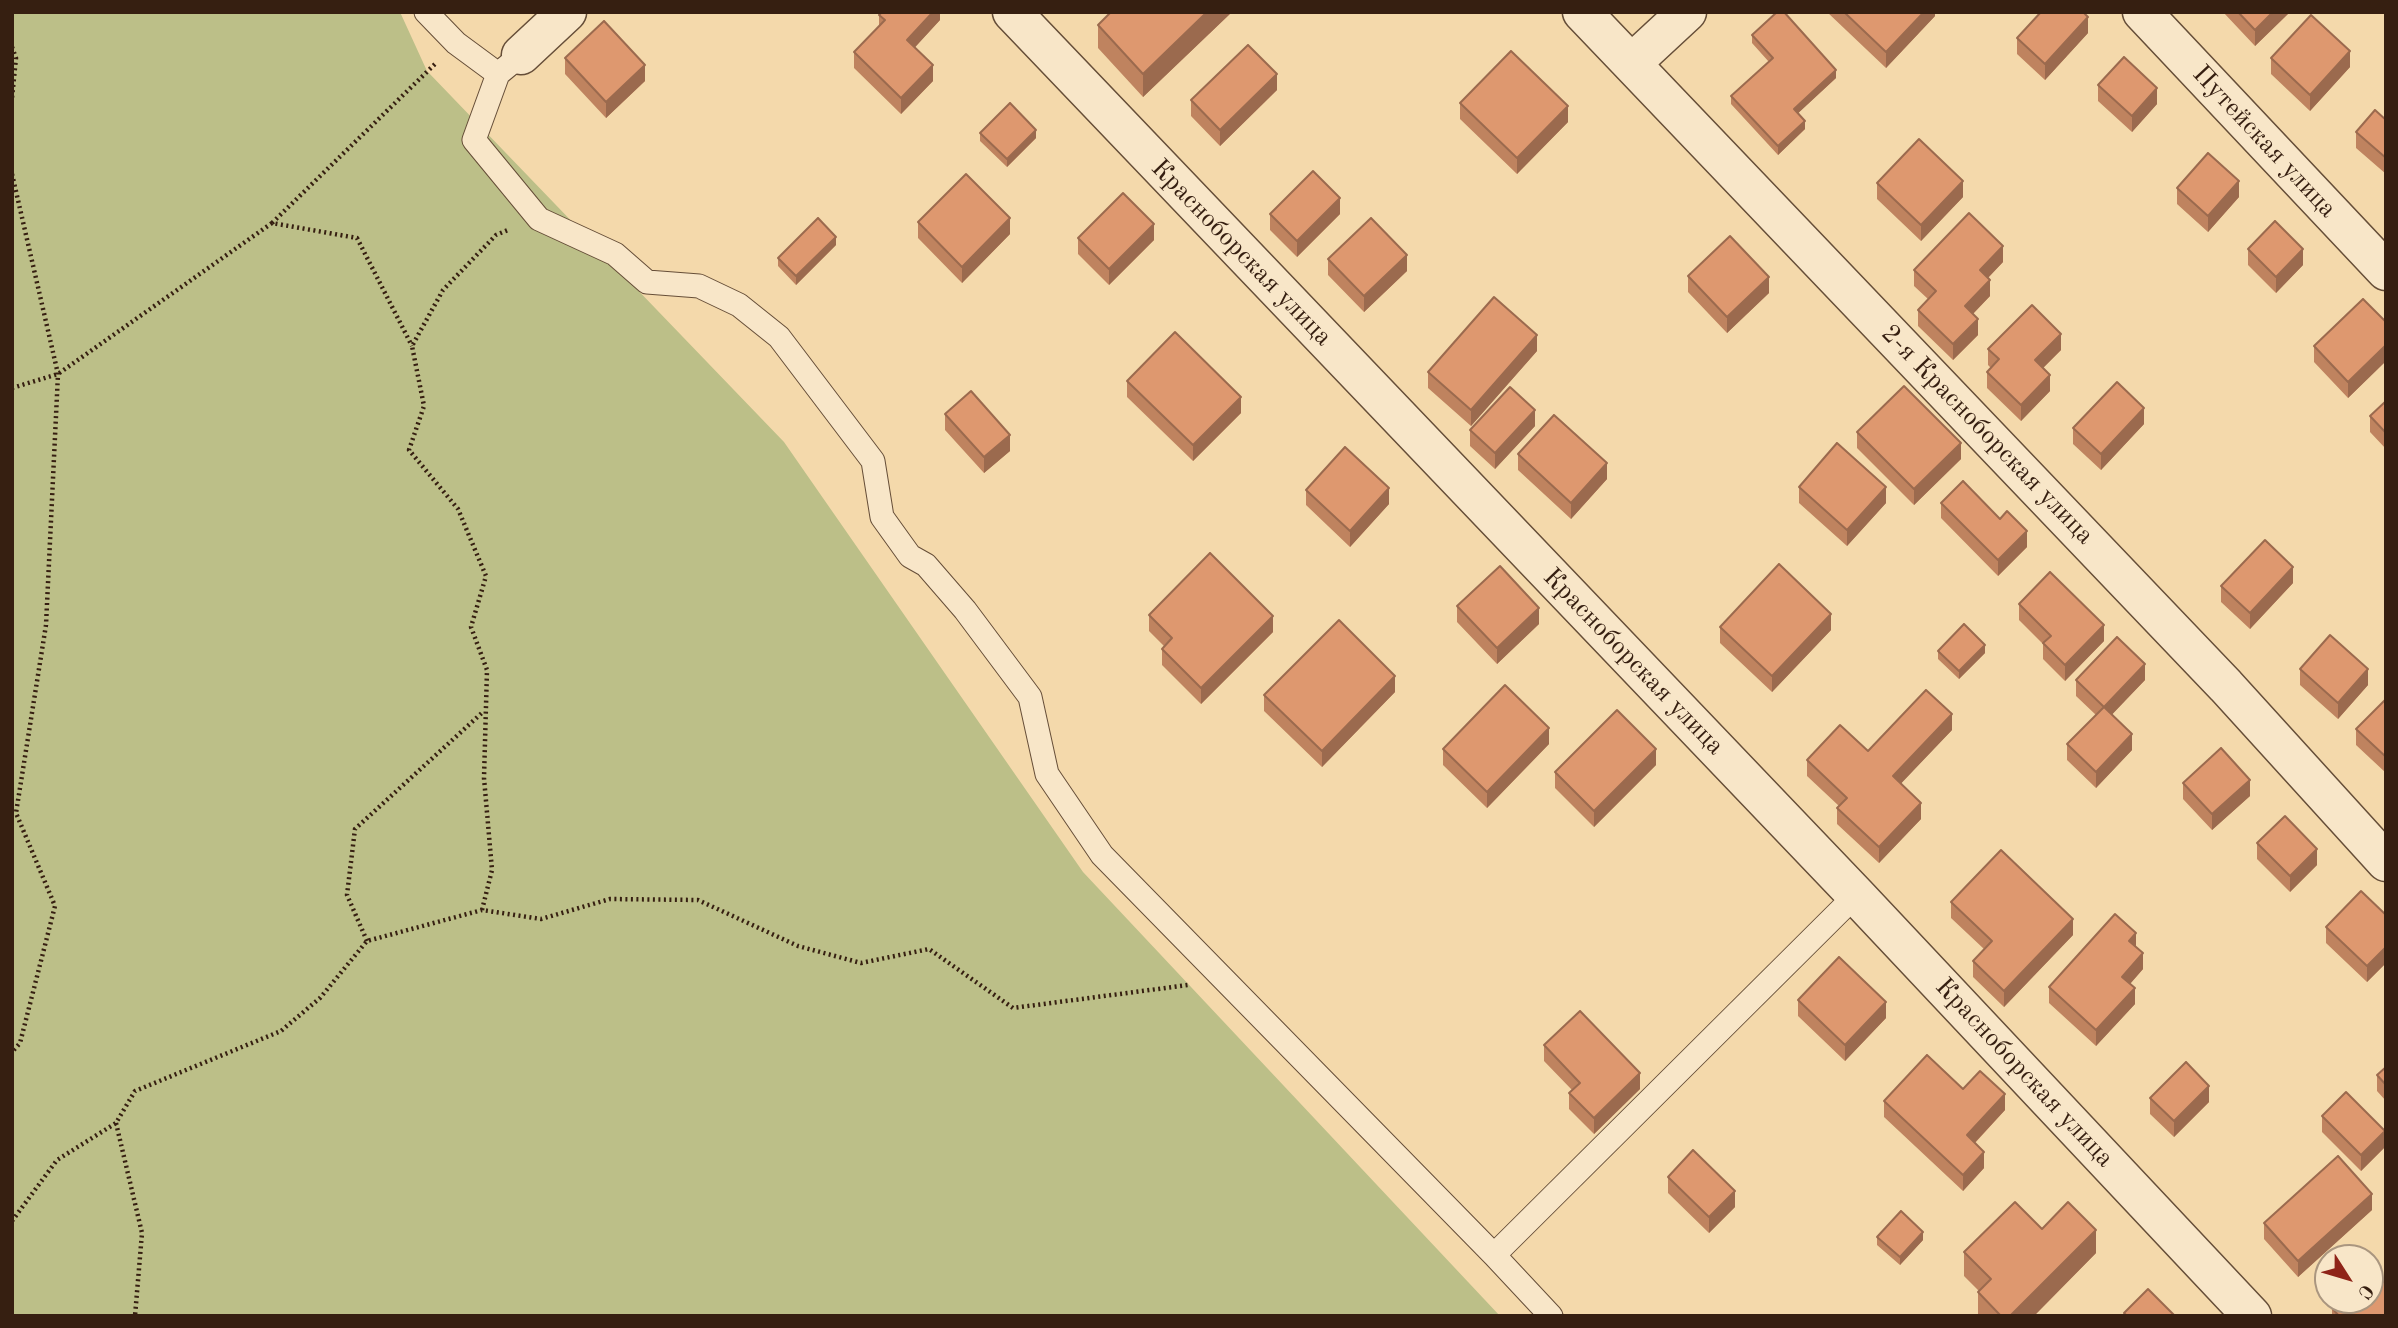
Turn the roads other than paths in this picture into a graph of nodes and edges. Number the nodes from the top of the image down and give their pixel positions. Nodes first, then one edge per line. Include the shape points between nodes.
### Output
1 (426, 12) edge
2 (567, 12) edge
3 (1012, 12) edge
4 (1582, 12) edge
5 (1688, 12) edge
6 (2142, 12) edge
7 (1632, 63) junction
8 (509, 64) junction
9 (2386, 271) edge
10 (2386, 862) edge
11 (1856, 895) junction
12 (1494, 1255) junction
13 (1551, 1316) edge
14 (2252, 1316) edge

1 - 8 lane via 456,43
2 - 8 street
3 - 11 street, Красноборская улица
4 - 7 street, 2-я Красноборская улица
5 - 7 street
6 - 9 street, Путейская улица
7 - 10 street, 2-я Красноборская улица via 2226,685
8 - 12 lane via 474,140 538,219 615,254 647,282 699,286 739,305 779,337 873,461 882,517 910,556 926,565 965,610 1030,697 1047,774 1102,855
11 - 12 lane
11 - 14 street, Красноборская улица
12 - 13 lane

